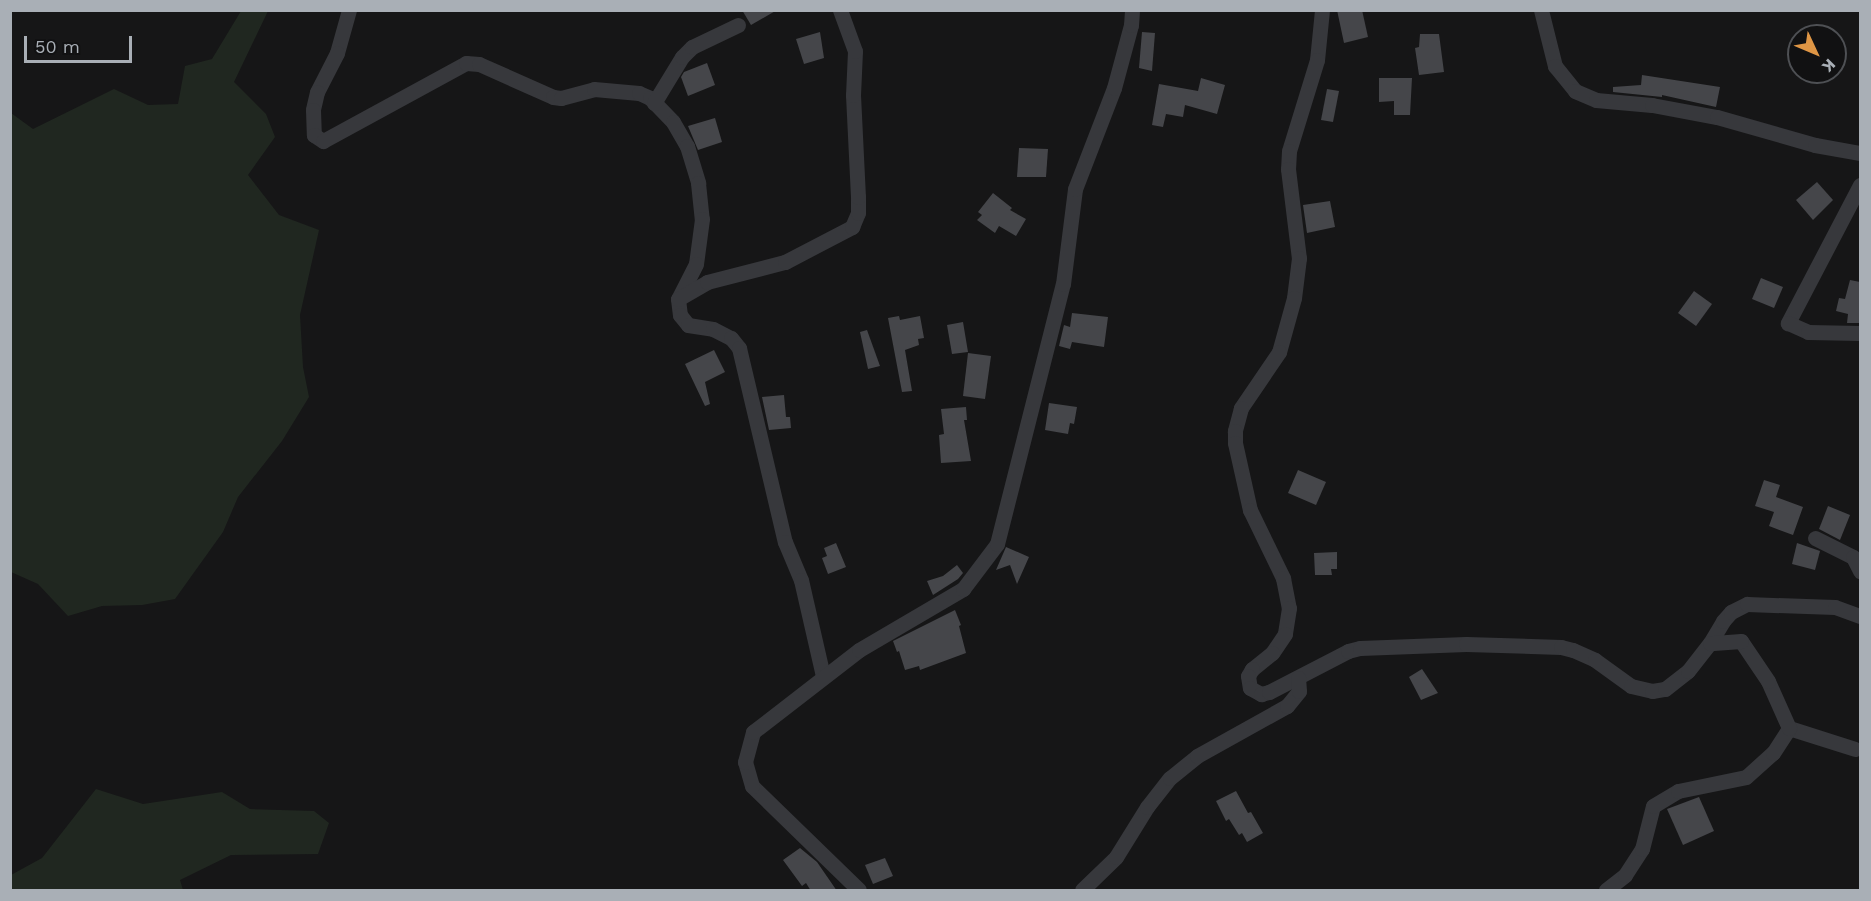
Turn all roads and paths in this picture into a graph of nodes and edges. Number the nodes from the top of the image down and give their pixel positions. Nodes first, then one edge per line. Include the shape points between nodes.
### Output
1 (350, 10) edge
2 (840, 10) edge
3 (1132, 10) edge
4 (1322, 10) edge
5 (1541, 10) edge
6 (738, 25) dead end
7 (654, 103) junction
8 (1860, 153) edge
9 (1860, 185) edge
10 (678, 299) junction
11 (1860, 333) edge
12 (1815, 538) dead end
13 (1858, 560) edge
14 (1860, 616) edge
15 (1710, 643) junction
16 (823, 676) junction
17 (1298, 678) junction
18 (1789, 728) junction
19 (1855, 749) dead end
20 (859, 891) edge
21 (1082, 891) edge
22 (1606, 891) edge

1 - 7 street via 313,110 314,135 323,141 466,63 479,64 553,97 594,89 616,90 639,93
2 - 10 street via 855,51 858,213 852,227 785,262 707,282
3 - 16 street via 1114,88 1075,189 1063,284 997,544 963,589 859,650
4 - 17 street via 1311,83 1288,151 1299,258 1294,298 1279,352 1240,408 1235,431 1250,510 1283,578 1289,608 1285,634 1272,653 1252,669 1248,681 1261,694
5 - 8 street via 1555,66 1575,91 1596,100 1717,117 1815,145
6 - 7 street via 682,57
7 - 10 street via 673,122 687,146 698,183 702,219 696,264
9 - 11 street via 1788,323 1808,332
10 - 16 street via 680,315 688,325 713,329 740,348 785,542 801,580
12 - 13 street
14 - 15 street via 1835,607 1748,604 1731,612
15 - 17 street via 1677,681 1652,691 1631,686 1585,655 1549,647 1466,644 1360,648
15 - 18 street via 1741,641 1768,681
16 - 20 street via 753,732 745,762 752,786
17 - 21 street via 1299,691 1287,706 1197,756 1170,778 1116,857
18 - 19 street
18 - 22 street via 1773,753 1746,777 1678,790 1653,806 1642,849 1625,875

